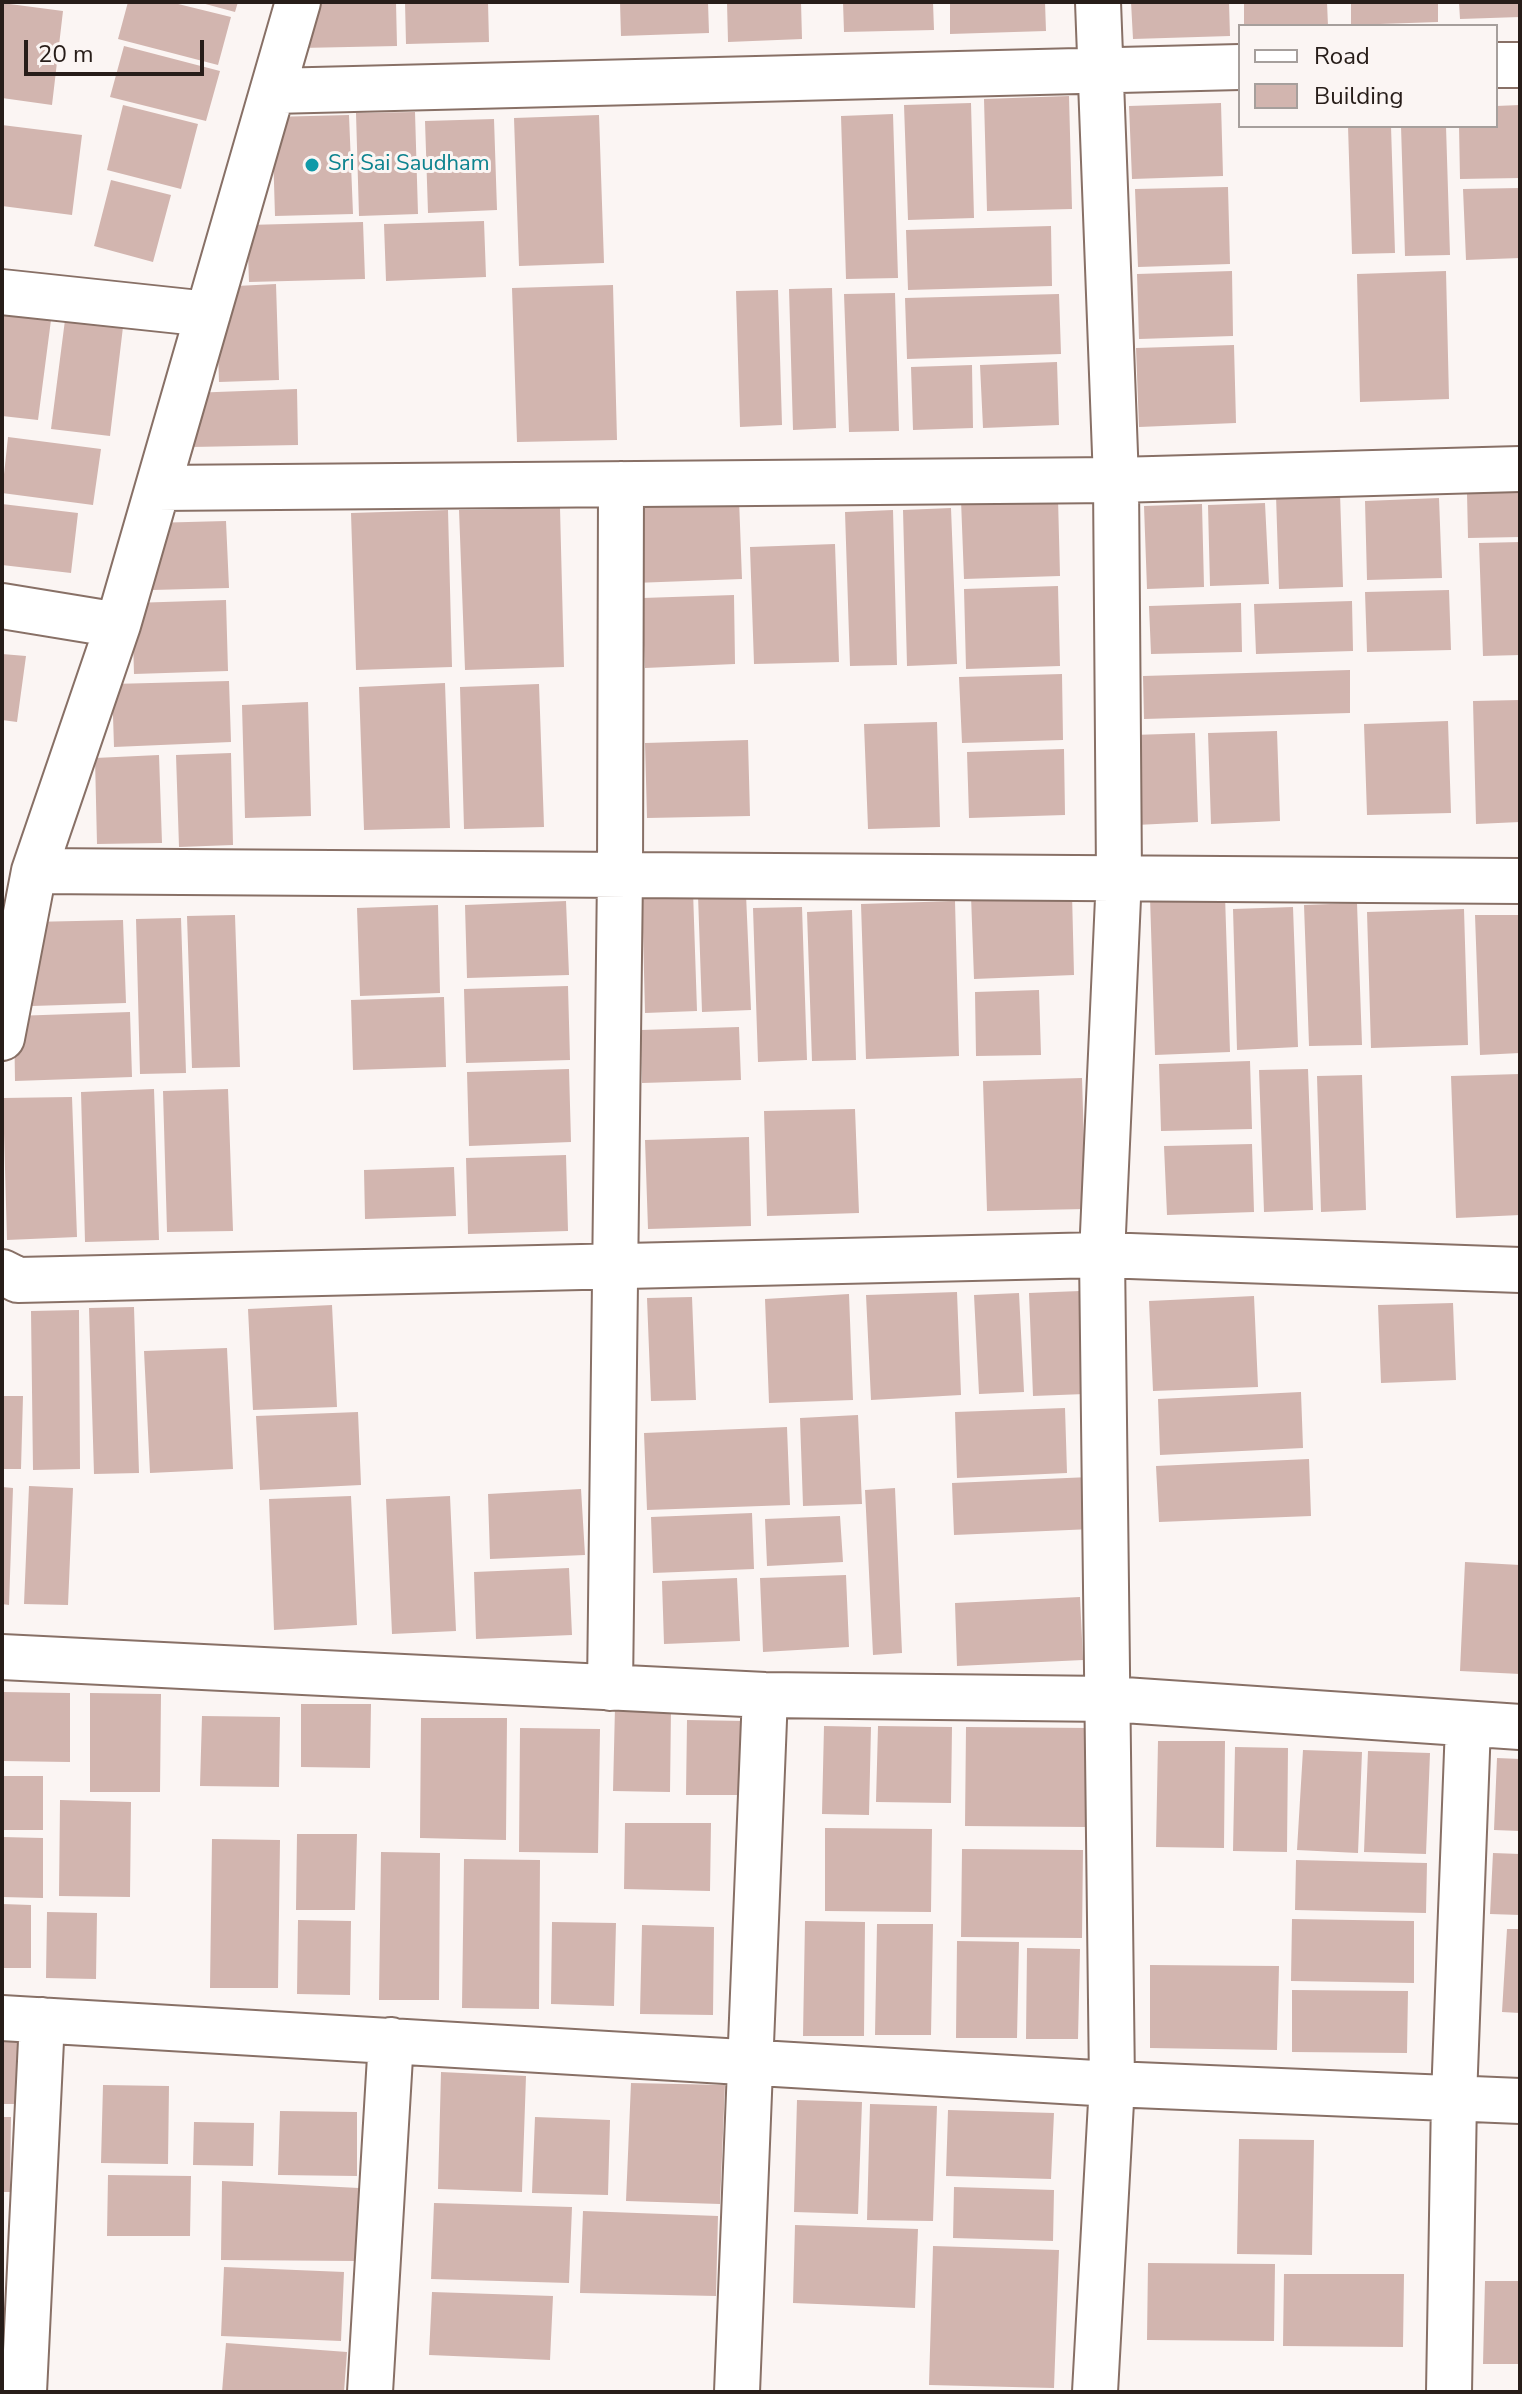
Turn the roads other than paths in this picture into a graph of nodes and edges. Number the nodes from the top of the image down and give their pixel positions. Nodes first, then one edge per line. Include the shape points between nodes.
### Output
1 (298, 2) edge
2 (1098, 2) edge
3 (1498, 65) edge
4 (1520, 65) edge
5 (1238, 67) edge
6 (1098, 68) junction
7 (273, 91) junction
8 (2, 292) edge
9 (208, 314) junction
10 (1520, 469) edge
11 (1116, 480) junction
12 (621, 484) junction
13 (158, 488) junction
14 (2, 606) edge
15 (118, 625) junction
16 (34, 871) junction
17 (620, 875) junction
18 (1119, 876) junction
19 (1520, 881) edge
20 (2, 1038) edge
21 (1102, 1255) junction
22 (617, 1265) junction
23 (1520, 1270) edge
24 (2, 1272) edge
25 (2, 1657) edge
26 (610, 1688) junction
27 (765, 1695) junction
28 (1109, 1699) junction
29 (1468, 1725) junction
30 (1520, 1727) edge
31 (22, 2019) edge
32 (391, 2040) junction
33 (750, 2062) junction
34 (1112, 2084) junction
35 (1454, 2098) junction
36 (1520, 2101) edge
37 (24, 2392) edge
38 (370, 2392) edge
39 (737, 2392) edge
40 (1095, 2392) edge
41 (1449, 2392) edge

1 - 7 street
2 - 6 street
3 - 4 street
5 - 6 street
6 - 7 street
6 - 11 street
7 - 9 street
8 - 9 street
9 - 13 street
10 - 11 street
11 - 12 street
11 - 18 street
12 - 13 street
12 - 17 street
13 - 15 street
14 - 15 street
15 - 16 street
16 - 17 street
16 - 20 street
17 - 18 street
17 - 22 street
18 - 19 street
18 - 21 street
21 - 22 street
21 - 23 street
21 - 28 street
22 - 24 street via 18,1280
22 - 26 street
25 - 26 street
26 - 27 street
27 - 28 street
27 - 33 street
28 - 29 street
28 - 34 street
29 - 30 street
29 - 35 street
31 - 32 street
31 - 37 street
32 - 33 street
32 - 38 street
33 - 34 street
33 - 39 street
34 - 35 street
34 - 40 street
35 - 36 street
35 - 41 street

